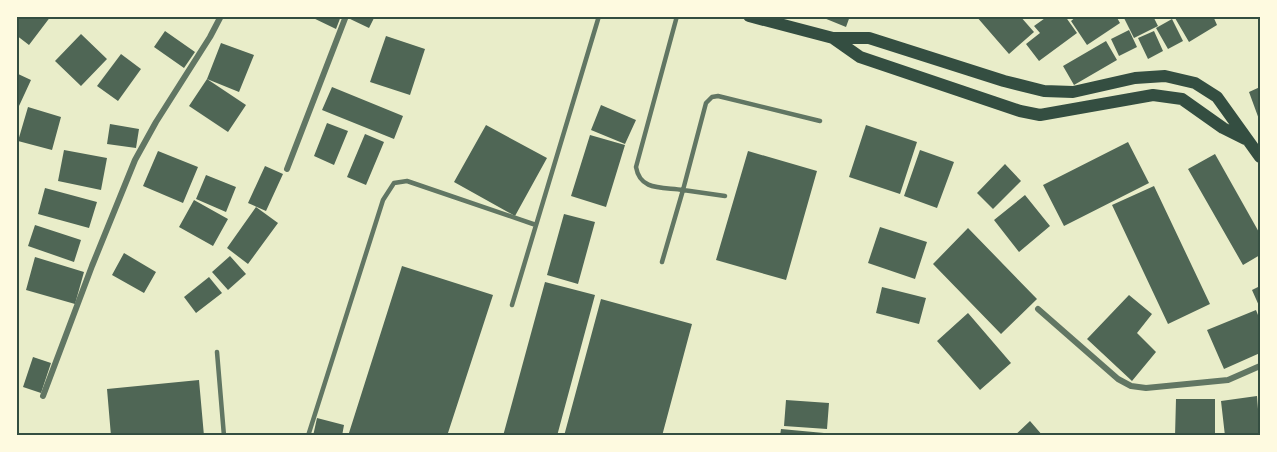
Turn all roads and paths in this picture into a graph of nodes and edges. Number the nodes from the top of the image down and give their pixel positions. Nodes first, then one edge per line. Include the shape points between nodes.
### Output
1 (221, 16) edge
2 (346, 16) edge
3 (598, 16) edge
4 (677, 16) edge
5 (749, 16) edge
6 (833, 38) junction
7 (820, 121) dead end
8 (1246, 139) junction
9 (1260, 157) edge
10 (287, 169) dead end
11 (683, 190) junction
12 (725, 196) dead end
13 (536, 225) junction
14 (662, 262) dead end
15 (512, 305) dead end
16 (1038, 309) dead end
17 (217, 352) dead end
18 (1260, 366) edge
19 (43, 396) dead end
20 (224, 435) edge
21 (308, 435) edge

1 - 19 street via 135,160
2 - 10 street
3 - 13 lane
4 - 11 lane via 636,167 638,178 646,184
5 - 6 main road
6 - 8 main road via 860,57 1020,111 1040,115 1153,95 1182,99
6 - 8 main road via 869,38 1044,91 1072,92 1135,78 1165,76 1195,83 1217,97
7 - 11 lane via 712,97 706,103
8 - 9 main road
11 - 12 lane
11 - 14 lane
13 - 15 lane
13 - 21 lane via 407,181 394,183 383,200
16 - 18 street via 1131,386 1228,380
17 - 20 lane

